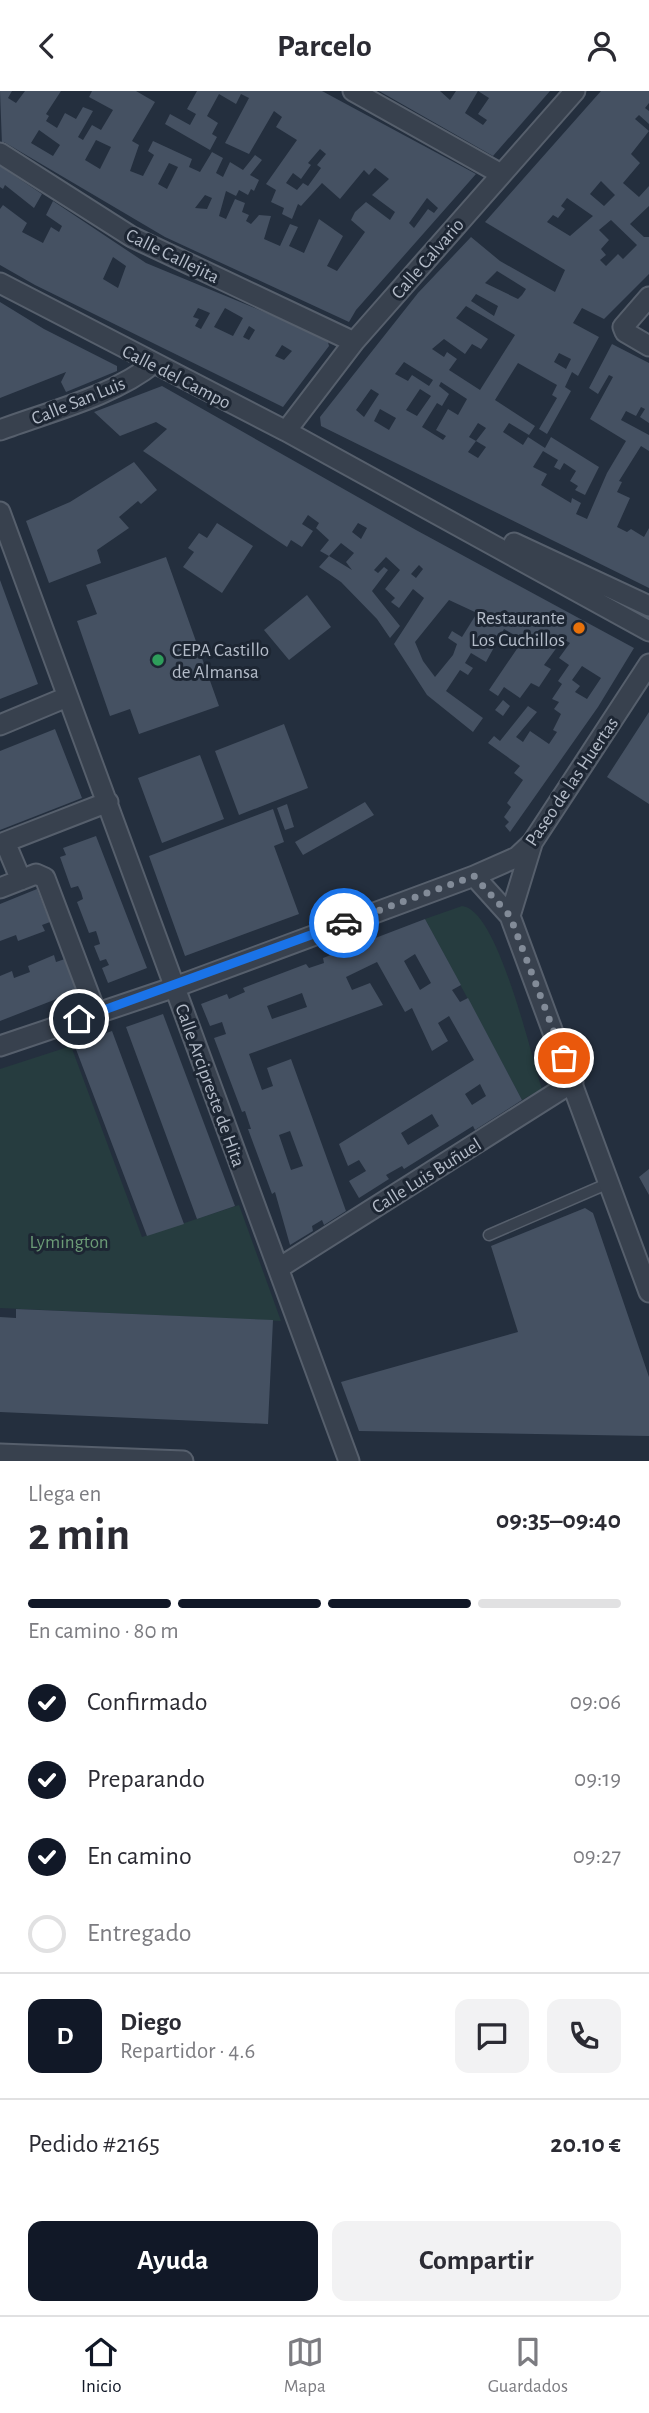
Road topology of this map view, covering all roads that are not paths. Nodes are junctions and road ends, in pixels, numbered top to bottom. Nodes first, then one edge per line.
1 (354, 91) edge
2 (575, 91) edge
3 (0, 153) edge
4 (501, 174) junction
5 (0, 283) edge
6 (649, 297) edge
7 (354, 342) junction
8 (649, 346) edge
9 (153, 363) junction
10 (0, 430) edge
11 (286, 431) junction
12 (355, 468) junction
13 (0, 512) edge
14 (649, 607) edge
15 (649, 631) edge
16 (649, 664) edge
17 (67, 697) junction
18 (0, 726) edge
19 (108, 802) junction
20 (3, 843) edge
21 (532, 843) junction
22 (474, 876) junction
23 (21, 880) junction
24 (0, 887) edge
25 (510, 916) junction
26 (175, 986) junction
27 (96, 1013) junction
28 (0, 1046) edge
29 (573, 1082) junction
30 (609, 1183) junction
31 (489, 1235) dead end
32 (279, 1268) junction
33 (649, 1292) edge
34 (0, 1454) edge
35 (183, 1461) edge
36 (349, 1461) edge

1 - 4 street
2 - 4 street, Calle Calvario
3 - 7 street, Calle Callejita
4 - 7 street, Calle Calvario
5 - 9 street, Calle del Campo
6 - 8 street
7 - 11 street, Calle Calvario
9 - 10 street, Calle San Luis
9 - 11 street, Calle del Campo
11 - 12 street, Calle del Campo
12 - 14 street, Calle del Campo
12 - 15 street, Calle del Campo
13 - 17 street, Calle Arcipreste de Hita
16 - 21 street, Paseo de las Huertas
17 - 18 street
17 - 19 street, Calle Arcipreste de Hita
19 - 20 street
19 - 26 street, Calle Arcipreste de Hita
20 - 23 street
21 - 22 street, Paseo de las Huertas
21 - 25 street
22 - 25 street
22 - 26 street, Paseo de las Huertas
23 - 24 street
23 - 27 street
25 - 29 street
26 - 27 street, Paseo de las Huertas
26 - 32 street, Calle Arcipreste de Hita
27 - 28 street, Paseo de las Huertas
29 - 30 street
29 - 32 street, Calle Luis Buñuel
30 - 31 lane
30 - 33 street
32 - 36 street, Calle Arcipreste de Hita
34 - 35 street

